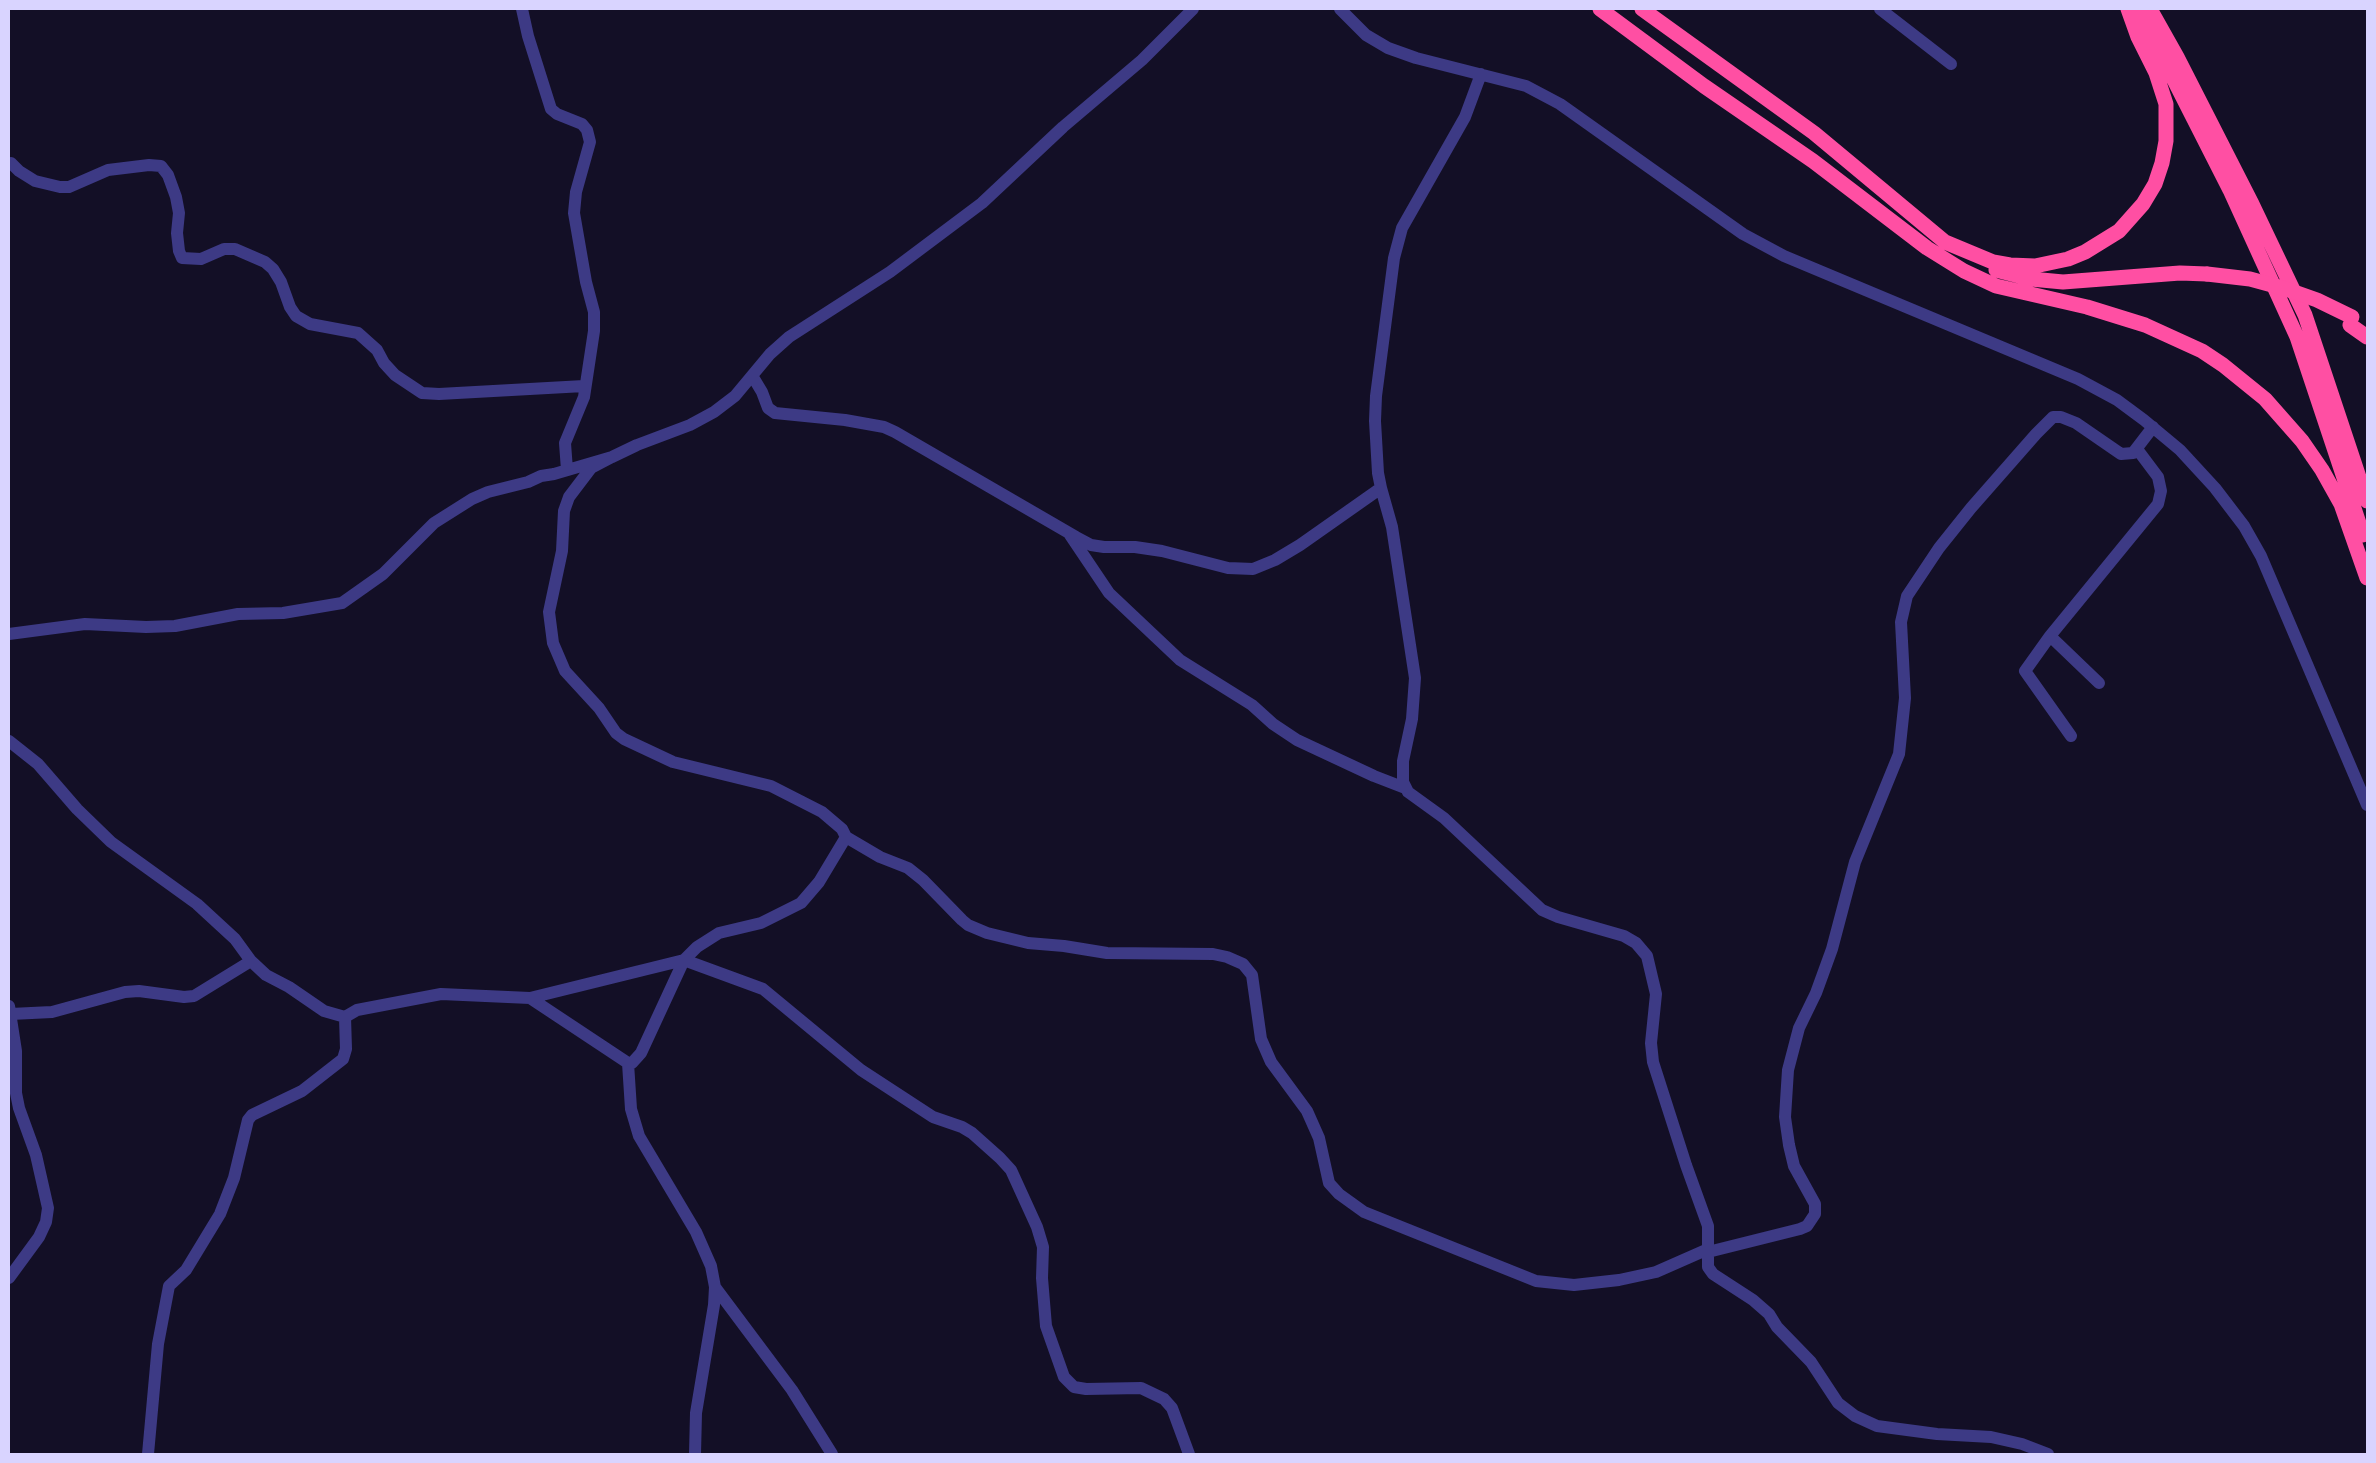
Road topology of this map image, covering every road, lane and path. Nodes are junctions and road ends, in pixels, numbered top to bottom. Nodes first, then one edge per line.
1 (522, 9) edge
2 (1193, 9) edge
3 (1340, 9) edge
4 (1600, 9) edge
5 (1642, 9) edge
6 (1880, 9) edge
7 (2128, 9) edge
8 (2134, 9) edge
9 (2150, 9) edge
10 (1951, 64) dead end
11 (1481, 74) junction
12 (11, 163) dead end
13 (1945, 242) junction
14 (1964, 271) junction
15 (2207, 278) junction
16 (2351, 321) junction
17 (2367, 326) edge
18 (2367, 337) edge
19 (753, 377) junction
20 (584, 386) junction
21 (2153, 427) junction
22 (2137, 449) junction
23 (612, 457) junction
24 (567, 470) junction
25 (1380, 488) junction
26 (2367, 501) edge
27 (1068, 533) junction
28 (2367, 552) edge
29 (2367, 578) edge
30 (9, 634) edge
31 (2050, 636) junction
32 (2099, 683) dead end
33 (2071, 736) dead end
34 (9, 740) edge
35 (1405, 788) junction
36 (2367, 805) edge
37 (846, 838) junction
38 (684, 960) junction
39 (250, 961) junction
40 (530, 998) junction
41 (10, 1010) edge
42 (345, 1017) junction
43 (628, 1063) junction
44 (1708, 1252) junction
45 (9, 1278) edge
46 (715, 1286) junction
47 (148, 1454) edge
48 (695, 1454) edge
49 (832, 1454) edge
50 (1189, 1454) edge
51 (2048, 1454) edge

1 - 20 street
2 - 19 street
3 - 11 street
4 - 14 highway
5 - 13 highway
6 - 10 street
7 - 13 highway
8 - 28 highway
9 - 26 highway
11 - 21 street
11 - 25 street
12 - 20 street
13 - 15 highway
14 - 15 highway
14 - 29 highway
15 - 16 highway, bridge
16 - 17 highway
16 - 18 highway
19 - 23 street
19 - 27 street
20 - 24 street
21 - 22 street
21 - 36 street
22 - 31 street
22 - 44 street
23 - 24 street
23 - 37 street
24 - 30 street
25 - 27 street
25 - 35 street
27 - 35 street
31 - 32 street
31 - 33 street
34 - 39 street
35 - 44 street
37 - 38 street
37 - 44 street
38 - 40 street
38 - 43 street
38 - 50 street
39 - 41 street
39 - 42 street
40 - 42 street
40 - 43 street
41 - 45 street
42 - 47 street
43 - 46 street
44 - 51 street
46 - 48 street
46 - 49 street

